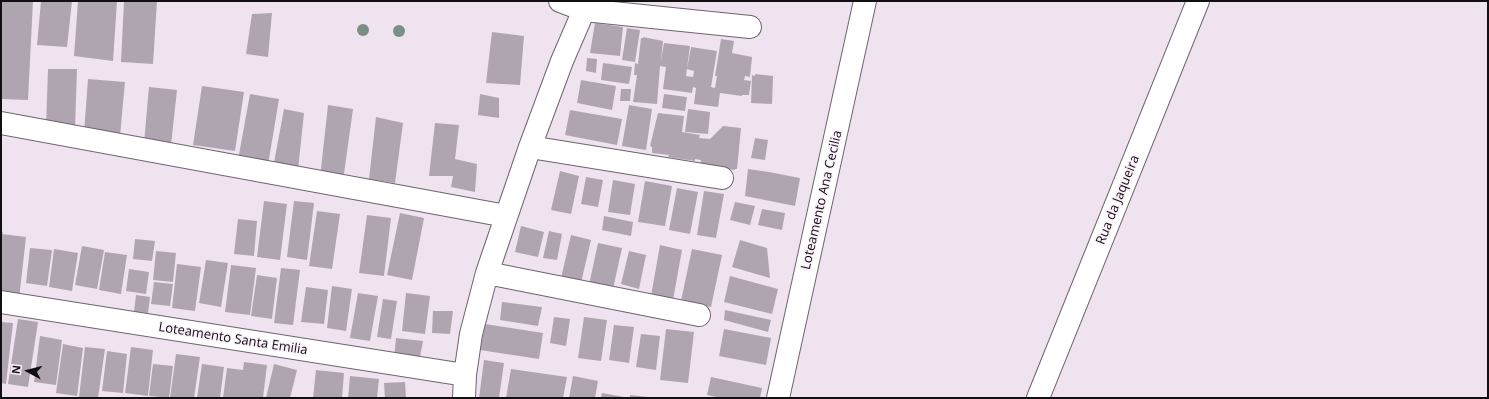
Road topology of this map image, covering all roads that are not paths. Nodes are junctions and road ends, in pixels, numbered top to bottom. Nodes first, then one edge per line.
1 (560, 1) edge
2 (865, 1) edge
3 (1198, 1) edge
4 (584, 10) junction
5 (750, 27) dead end
6 (1, 123) edge
7 (530, 147) junction
8 (722, 178) dead end
9 (506, 216) junction
10 (487, 273) junction
11 (1, 302) edge
12 (699, 315) dead end
13 (465, 375) junction
14 (464, 398) edge
15 (778, 398) edge
16 (1038, 398) edge

1 - 4 street
2 - 15 street, Loteamento Ana Cecilia
3 - 16 street, Rua da Jaqueira
4 - 5 street
4 - 7 street
6 - 9 street
7 - 8 street
7 - 9 street
9 - 10 street
10 - 12 street
10 - 13 street
11 - 13 street, Loteamento Santa Emilia
13 - 14 street

